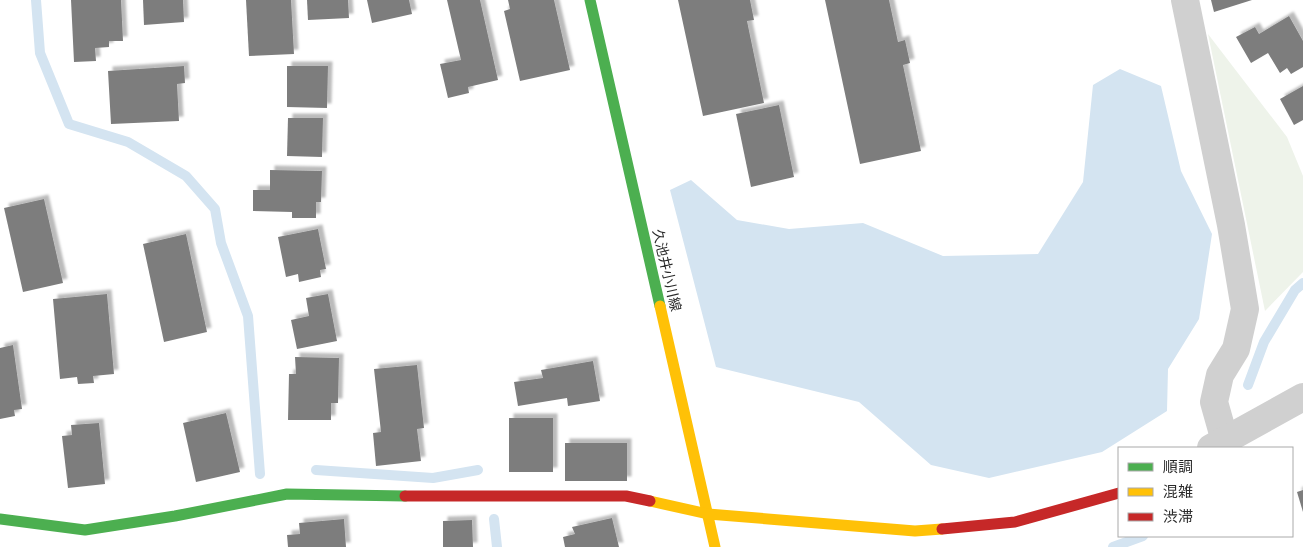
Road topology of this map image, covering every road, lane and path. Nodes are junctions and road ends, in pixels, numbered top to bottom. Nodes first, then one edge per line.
1 (590, 0) edge
2 (1185, 0) edge
3 (1303, 397) edge
4 (1218, 445) edge
5 (1118, 493) edge
6 (708, 514) junction
7 (0, 519) edge
8 (715, 547) edge

1 - 6 street, 久池井小川線
2 - 4 street
3 - 4 street
5 - 6 street
6 - 7 street
6 - 8 street, 久池井小川線

